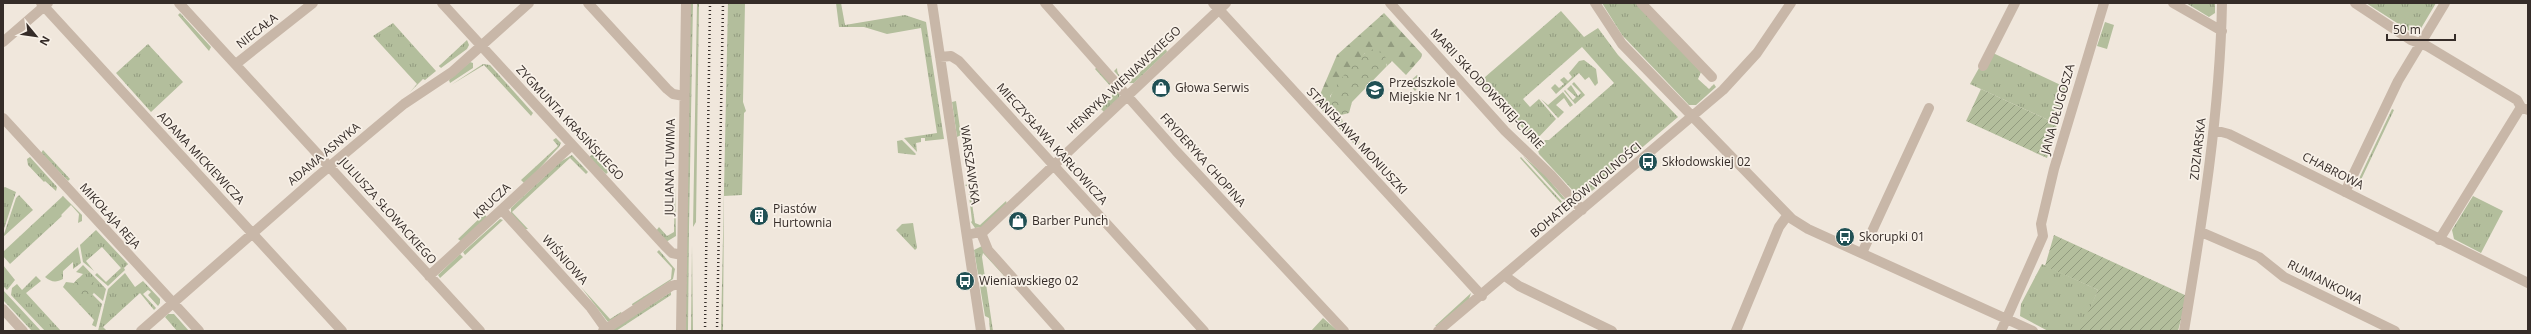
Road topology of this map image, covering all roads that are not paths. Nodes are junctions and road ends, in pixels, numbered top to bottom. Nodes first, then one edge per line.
1 (179, 3) edge
2 (313, 3) edge
3 (442, 3) edge
4 (529, 3) edge
5 (588, 3) edge
6 (686, 3) edge
7 (932, 3) edge
8 (1045, 3) edge
9 (1390, 3) edge
10 (1595, 3) edge
11 (1641, 3) edge
12 (1791, 3) edge
13 (2015, 3) edge
14 (2104, 3) edge
15 (2173, 3) edge
16 (2222, 3) edge
17 (2355, 3) edge
18 (2445, 3) edge
19 (45, 4) edge
20 (1219, 5) edge
21 (2222, 31) junction
22 (3, 42) edge
23 (2420, 44) junction
24 (482, 46) junction
25 (940, 56) junction
26 (236, 64) junction
27 (1983, 66) dead end
28 (1712, 77) dead end
29 (1128, 95) junction
30 (684, 96) junction
31 (1929, 108) dead end
32 (2525, 108) edge
33 (3, 118) edge
34 (1691, 118) junction
35 (2214, 130) junction
36 (572, 145) junction
37 (1053, 165) junction
38 (329, 167) junction
39 (2346, 192) junction
40 (502, 210) junction
41 (1582, 210) junction
42 (1787, 216) junction
43 (252, 232) junction
44 (2201, 232) junction
45 (981, 233) junction
46 (967, 235) junction
47 (2439, 240) junction
48 (1862, 253) junction
49 (682, 255) junction
50 (429, 276) junction
51 (1505, 276) junction
52 (682, 283) junction
53 (2528, 283) edge
54 (1482, 296) junction
55 (172, 302) junction
56 (3, 309) edge
57 (2006, 319) junction
58 (605, 330) edge
59 (23, 331) edge
60 (141, 331) edge
61 (199, 331) edge
62 (342, 331) edge
63 (480, 331) edge
64 (681, 331) edge
65 (981, 331) edge
66 (1060, 331) edge
67 (1204, 331) edge
68 (1344, 331) edge
69 (1438, 331) edge
70 (1612, 331) edge
71 (1736, 331) edge
72 (2001, 331) edge
73 (2033, 331) edge
74 (2184, 331) edge
75 (2395, 331) edge

1 - 26 street, JULIUSZA SŁOWACKIEGO
2 - 26 street, NIECAŁA
3 - 24 street, ZYGMUNTA KRASIŃSKIEGO
4 - 24 street, ADAMA ASNYKA
5 - 30 street
6 - 30 street, JULIANA TUWIMA
7 - 25 street, WARSZAWSKA
8 - 29 street, FRYDERYKA CHOPINA
9 - 41 street, MARII SKŁODOWSKIEJ-CURIE
10 - 34 street
11 - 28 street
12 - 34 street, BOHATERÓW WOLNOŚCI
13 - 27 street
14 - 57 street, JANA DŁUGOSZA
15 - 21 street
16 - 21 street, ZDZIARSKA
17 - 23 street
18 - 23 street
19 - 22 street
19 - 43 street, ADAMA MICKIEWICZA
20 - 29 street, HENRYKA WIENIAWSKIEGO
20 - 54 street, STANISŁAWA MONIUSZKI
21 - 35 street, ZDZIARSKA
23 - 32 street
23 - 39 street
24 - 36 street, ZYGMUNTA KRASIŃSKIEGO
24 - 38 street, ADAMA ASNYKA
25 - 37 street, MIECZYSŁAWA KARŁOWICZA
25 - 46 street, WARSZAWSKA
26 - 38 street, JULIUSZA SŁOWACKIEGO
29 - 37 street, HENRYKA WIENIAWSKIEGO
29 - 68 street, FRYDERYKA CHOPINA
30 - 49 street, JULIANA TUWIMA
31 - 48 street
32 - 47 street
33 - 55 street, MIKOŁAJA REJA
34 - 41 street, BOHATERÓW WOLNOŚCI
34 - 42 street
35 - 39 street, CHABROWA
35 - 44 street, ZDZIARSKA
36 - 40 street, KRUCZA
36 - 49 street, ZYGMUNTA KRASIŃSKIEGO
37 - 45 street, HENRYKA WIENIAWSKIEGO
37 - 67 street, MIECZYSŁAWA KARŁOWICZA
38 - 43 street, ADAMA ASNYKA
38 - 50 street, JULIUSZA SŁOWACKIEGO
39 - 47 street, CHABROWA
40 - 50 street, KRUCZA
40 - 58 street, WIŚNIOWA
41 - 51 street, BOHATERÓW WOLNOŚCI
42 - 48 street
42 - 71 street
43 - 55 street, ADAMA ASNYKA
43 - 62 street, ADAMA MICKIEWICZA
44 - 74 street, ZDZIARSKA
44 - 75 street, RUMIANKOWA
45 - 46 street
45 - 66 street
46 - 65 street, WARSZAWSKA
47 - 53 street, CHABROWA
48 - 57 street
49 - 52 street, JULIANA TUWIMA
50 - 63 street, JULIUSZA SŁOWACKIEGO
51 - 54 street, BOHATERÓW WOLNOŚCI
51 - 70 street
52 - 58 street
52 - 64 street, JULIANA TUWIMA
54 - 69 street, BOHATERÓW WOLNOŚCI
55 - 60 street, ADAMA ASNYKA
55 - 61 street, MIKOŁAJA REJA
56 - 59 street
57 - 72 street, JANA DŁUGOSZA
57 - 73 street

